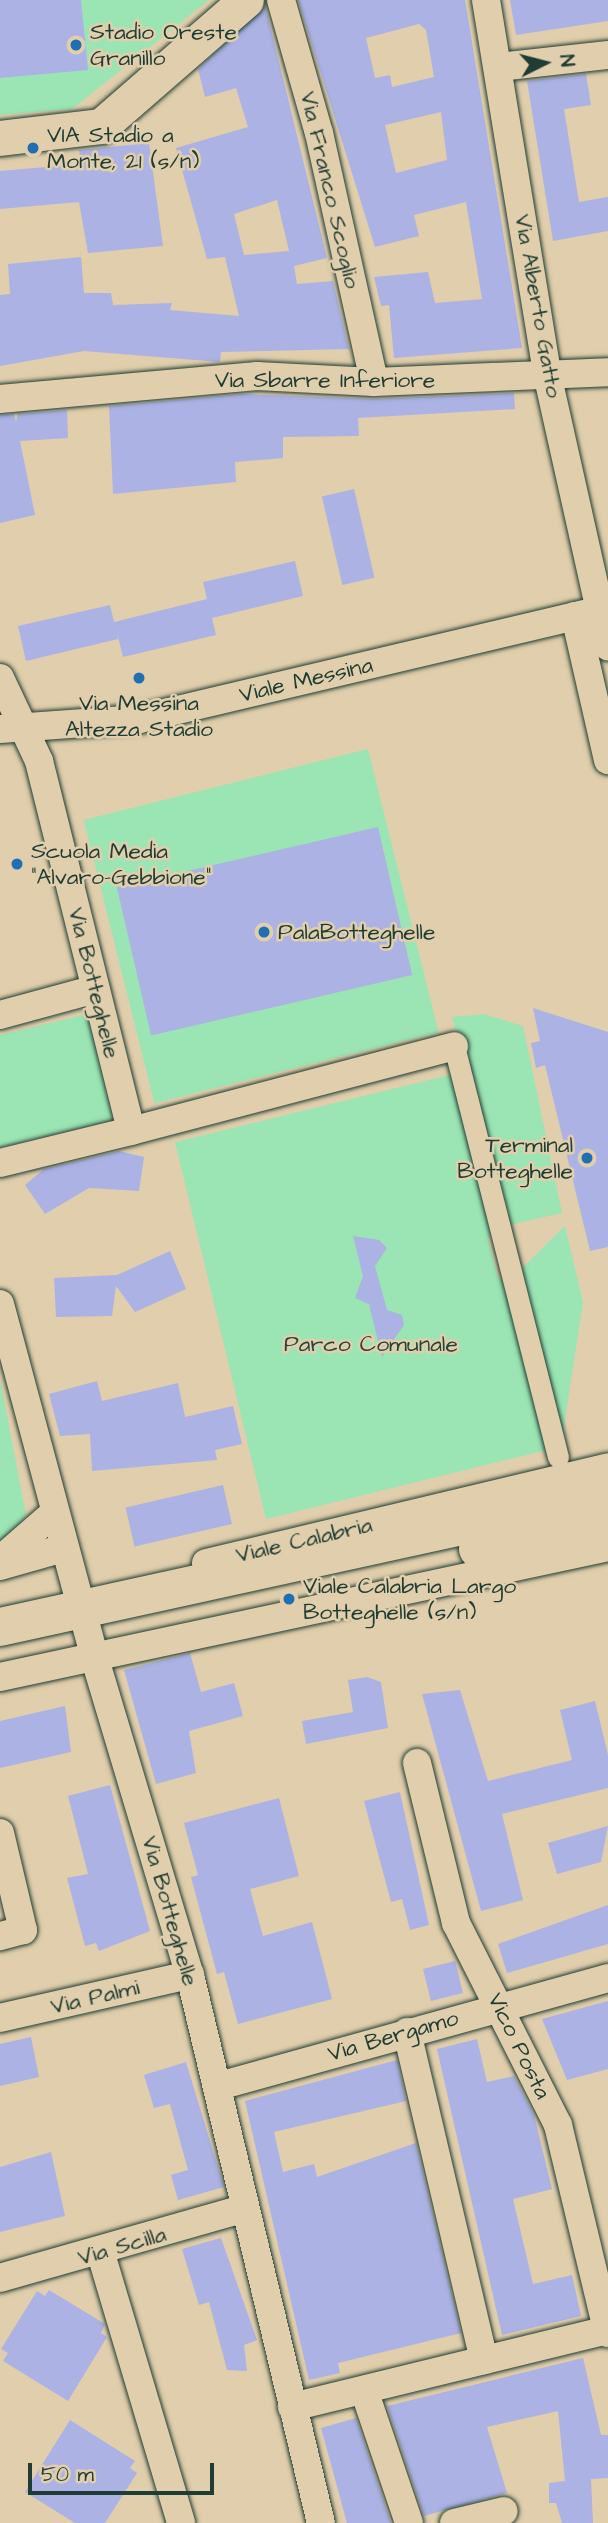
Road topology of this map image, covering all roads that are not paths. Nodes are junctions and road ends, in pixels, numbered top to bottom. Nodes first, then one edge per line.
1 (246, 0) edge
2 (281, 0) edge
3 (486, 0) edge
4 (608, 55) edge
5 (499, 67) junction
6 (0, 138) edge
7 (608, 372) edge
8 (548, 378) junction
9 (374, 382) junction
10 (0, 399) edge
11 (594, 611) edge
12 (608, 646) edge
13 (0, 678) edge
14 (10, 727) edge
15 (608, 760) edge
16 (96, 989) junction
17 (0, 1015) edge
18 (454, 1046) joint
19 (131, 1130) junction
20 (0, 1163) edge
21 (0, 1304) edge
22 (558, 1457) dead end
23 (608, 1476) edge
24 (55, 1512) junction
25 (608, 1522) edge
26 (608, 1547) edge
27 (64, 1548) junction
28 (0, 1560) edge
29 (0, 1566) edge
30 (0, 1611) edge
31 (84, 1622) junction
32 (0, 1627) edge
33 (0, 1652) edge
34 (0, 1677) edge
35 (417, 1763) dead end
36 (0, 1833) edge
37 (11, 1933) edge
38 (190, 1975) junction
39 (608, 1978) edge
40 (500, 2005) junction
41 (0, 2018) edge
42 (407, 2032) junction
43 (219, 2086) junction
44 (243, 2209) junction
45 (101, 2254) junction
46 (0, 2278) edge
47 (608, 2332) edge
48 (484, 2360) junction
49 (364, 2390) junction
50 (292, 2407) junction
51 (504, 2511) dead end
52 (181, 2523) edge
53 (321, 2523) edge
54 (409, 2523) edge
55 (454, 2523) edge

1 - 6 street
2 - 9 street, Via Franco Scoglio
3 - 5 street, Via Alberto Gatto
4 - 5 street
5 - 8 street, Via Alberto Gatto
7 - 8 street, Via Sbarre Inferiore
8 - 9 street, Via Sbarre Inferiore
8 - 11 street, Via Alberto Gatto
9 - 10 street, Via Sbarre Inferiore
11 - 12 street
11 - 14 street, Viale Messina
11 - 15 street
13 - 14 street, Via Botteghelle
14 - 16 street, Via Botteghelle
16 - 17 street
16 - 19 street, Via Botteghelle
18 - 19 street
18 - 22 street
19 - 20 street
21 - 24 street, Via Botteghelle
23 - 31 main road, Viale Calabria
24 - 27 street, Via Botteghelle
24 - 28 street
25 - 31 main road, Viale Calabria
26 - 31 street, Viale Calabria
27 - 29 street
27 - 31 street, Via Botteghelle
30 - 31 street, Viale Calabria
31 - 32 main road, Viale Calabria
31 - 33 main road, Viale Calabria
31 - 34 street, Viale Calabria
31 - 38 street, Via Botteghelle
35 - 40 street, Vico Posta
36 - 37 street
38 - 41 street, Via Palmi
38 - 43 street, Via Botteghelle
39 - 40 street, Via Bergamo
40 - 42 street, Via Bergamo
40 - 47 street, Vico Posta
42 - 43 street, Via Bergamo
42 - 48 street
43 - 44 street, Via Botteghelle
44 - 45 street, Via Scilla
44 - 50 street, Via Botteghelle
45 - 46 street, Via Scilla
45 - 52 street
47 - 48 street
48 - 49 street
49 - 50 street
49 - 54 street
50 - 53 street, Via Botteghelle
51 - 55 street

